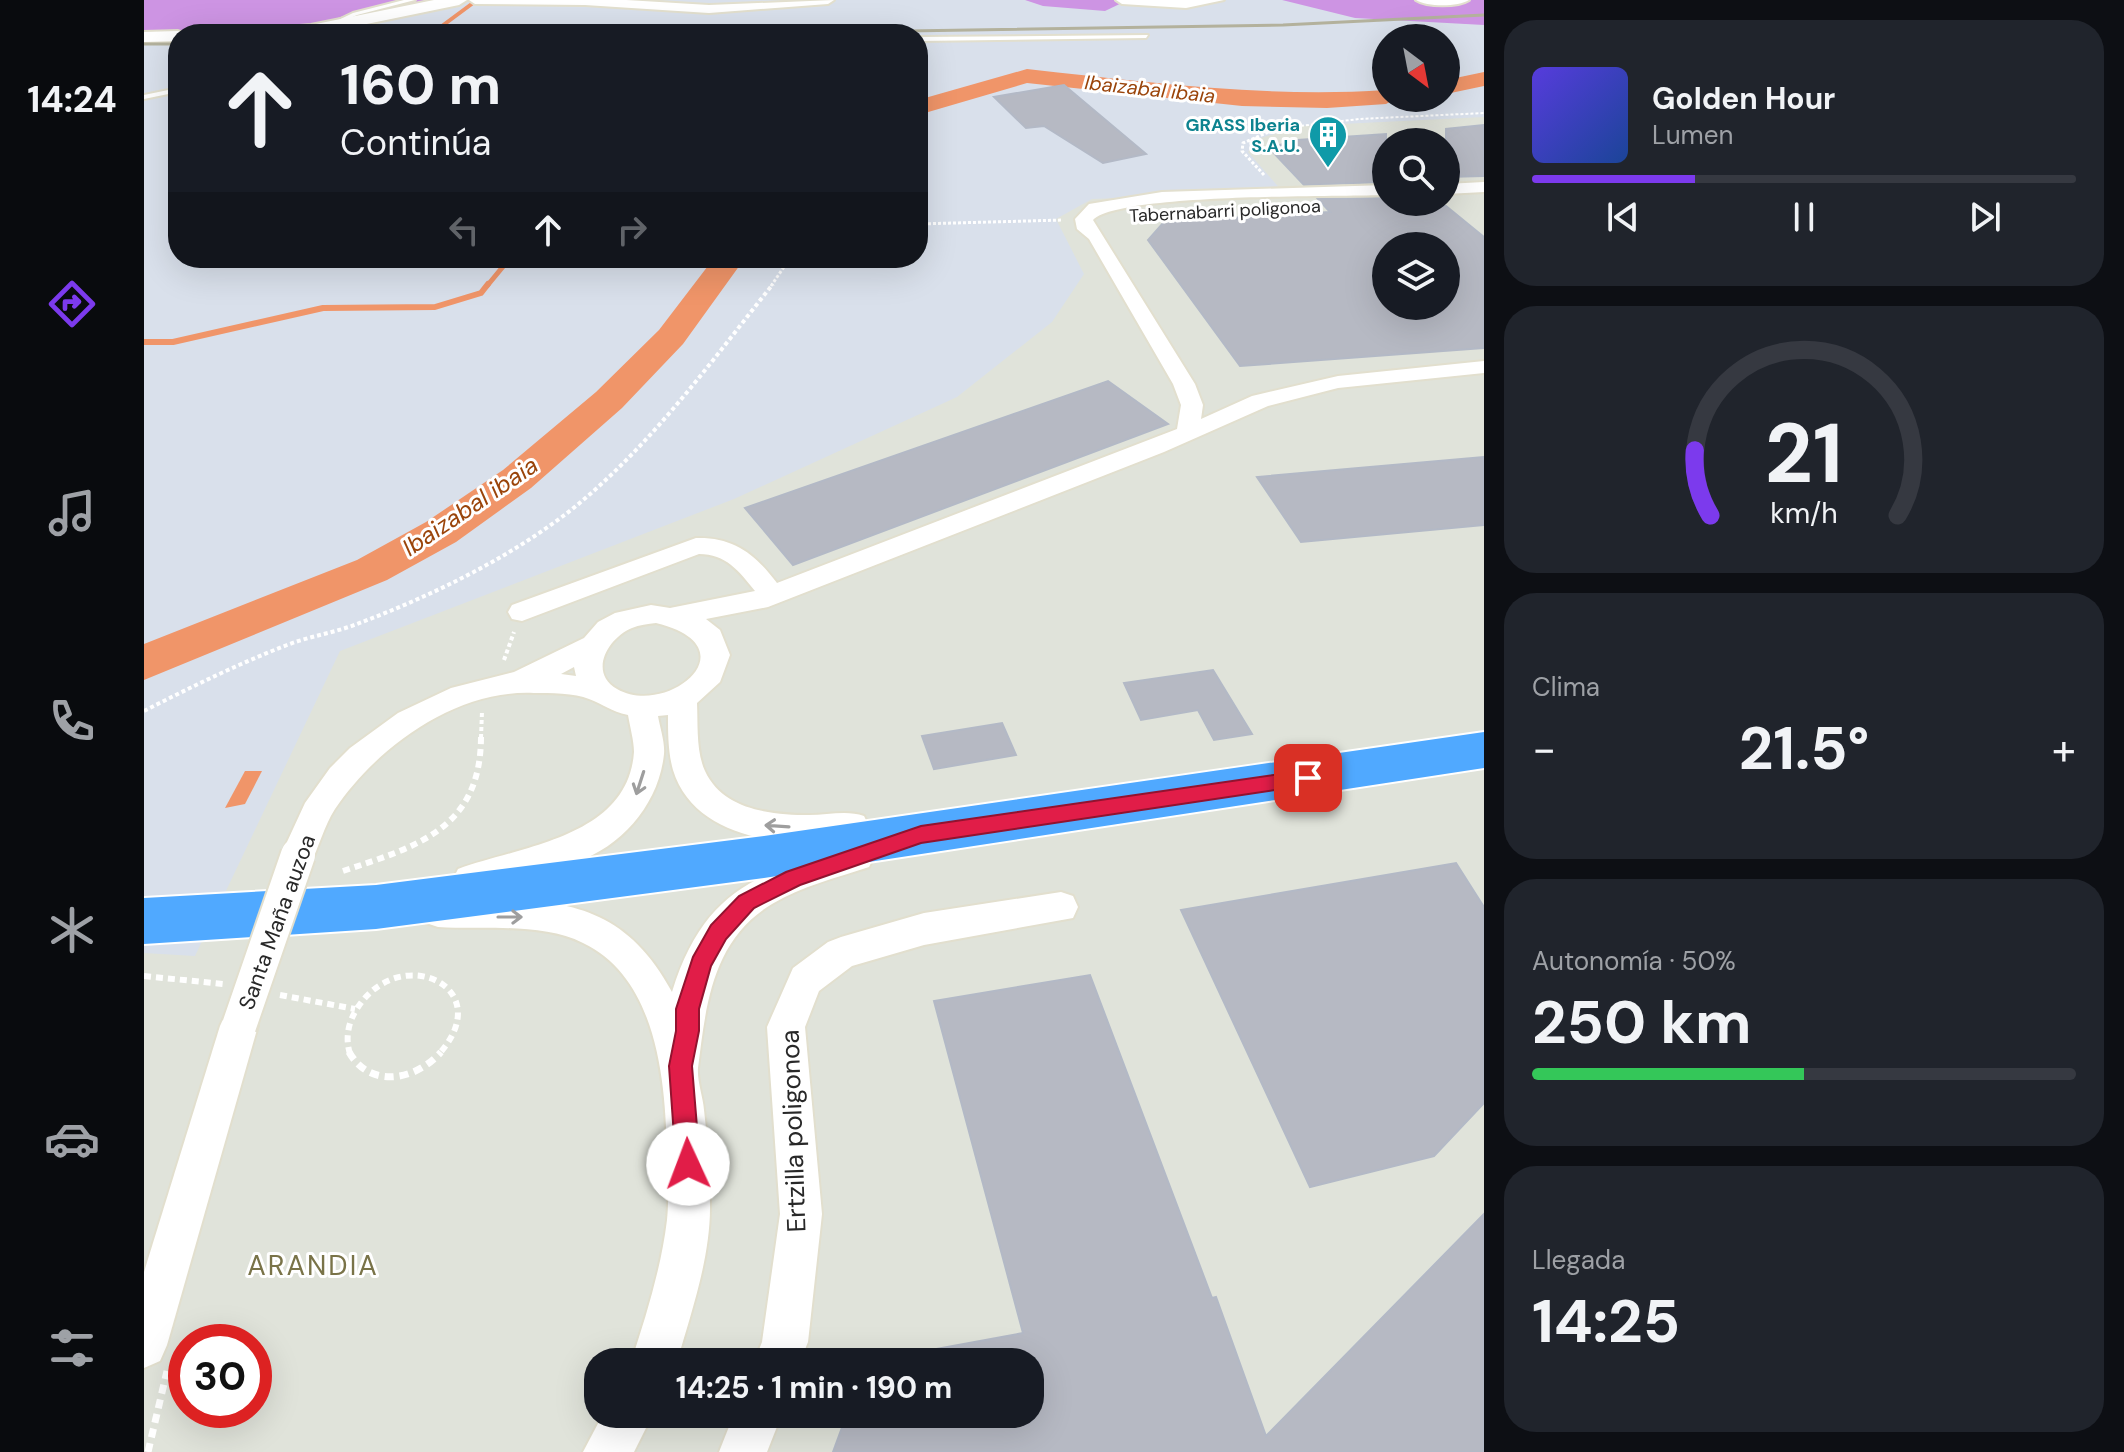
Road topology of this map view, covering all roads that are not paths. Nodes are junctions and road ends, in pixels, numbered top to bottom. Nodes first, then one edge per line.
1 (412, 0) edge
2 (459, 0) edge
3 (475, 0) edge
4 (587, 0) edge
5 (828, 0) edge
6 (1122, 0) edge
7 (1218, 0) edge
8 (1422, 0) edge
9 (1463, 0) edge
10 (333, 24) edge
11 (336, 24) edge
12 (168, 36) edge
13 (1146, 36) dead end
14 (144, 37) edge
15 (928, 39) edge
16 (168, 92) edge
17 (144, 97) edge
18 (1372, 191) edge
19 (1460, 191) edge
20 (1481, 193) edge
21 (1460, 197) edge
22 (1372, 203) edge
23 (1090, 228) junction
24 (1484, 367) edge
25 (1184, 384) junction
26 (1260, 401) junction
27 (1188, 431) junction
28 (765, 597) junction
29 (675, 616) junction
30 (519, 621) road end
31 (714, 643) junction
32 (592, 646) junction
33 (510, 676) junction
34 (597, 689) junction
35 (682, 699) junction
36 (642, 707) junction
37 (1484, 750) edge
38 (1190, 795) junction
39 (921, 835) junction
40 (376, 907) junction
41 (1061, 907) dead end
42 (144, 921) edge
43 (681, 1066) junction
44 (144, 1345) edge
45 (658, 1348) edge
46 (783, 1348) edge
47 (621, 1428) edge
48 (752, 1428) edge
49 (607, 1452) edge
50 (743, 1452) edge

1 - 10 lane
2 - 11 street
3 - 4 street
4 - 5 street
6 - 7 street
8 - 9 street
12 - 14 street
13 - 15 lane
16 - 17 lane
18 - 23 street
19 - 20 street
20 - 21 street
22 - 23 street, Tabernabarri poligonoa
23 - 25 street
24 - 26 street
25 - 26 street
25 - 27 street
26 - 27 street
27 - 28 street
28 - 29 street
28 - 30 street
28 - 31 street
29 - 31 street
29 - 32 street
31 - 35 street
32 - 33 street
32 - 34 street
33 - 34 street, Santa Maña auzoa
33 - 44 street, Santa Maña auzoa, bridge
34 - 36 street
35 - 36 street
38 -> 35 street
36 -> 40 street
37 - 38 highway
38 - 39 highway
39 - 40 highway
39 - 43 street
40 - 42 highway
40 -> 43 street
41 - 46 street, Ertzilla poligonoa
43 - 45 street
47 - 49 street
48 - 50 street

